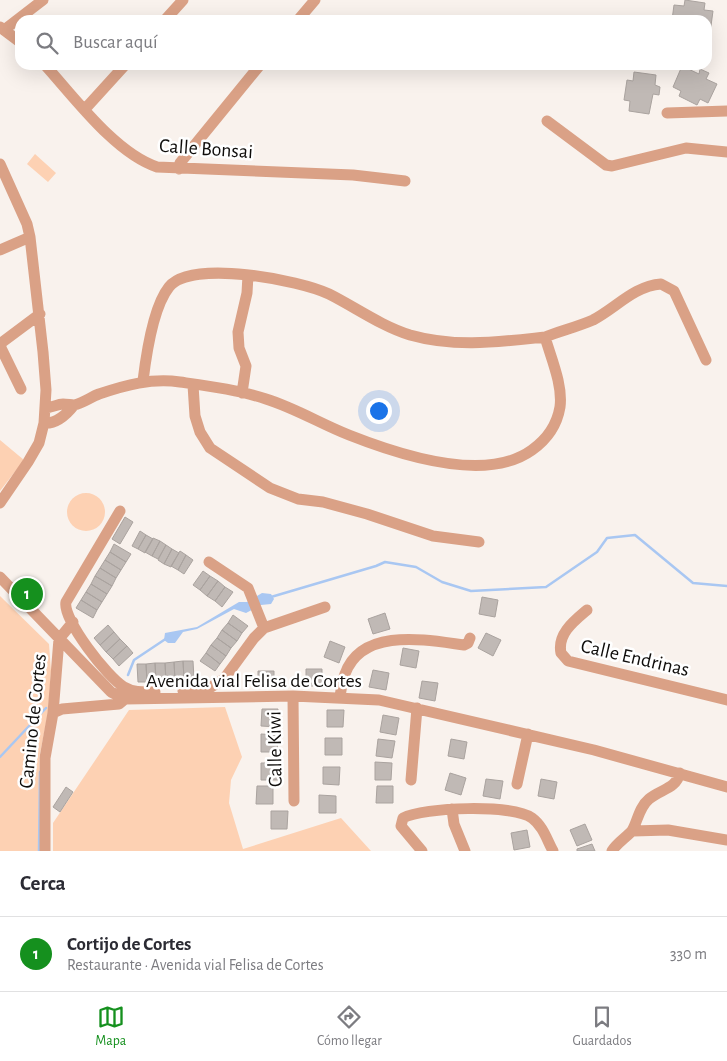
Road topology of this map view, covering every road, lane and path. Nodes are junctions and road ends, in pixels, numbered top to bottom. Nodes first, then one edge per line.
1 (43, 0) edge
2 (183, 0) edge
3 (315, 0) edge
4 (21, 15) edge
5 (170, 15) edge
6 (302, 15) edge
7 (15, 19) edge
8 (2, 28) edge
9 (15, 38) edge
10 (50, 70) edge
11 (120, 70) edge
12 (256, 70) edge
13 (85, 109) junction
14 (727, 111) edge
15 (667, 113) dead end
16 (547, 121) dead end
17 (727, 152) edge
18 (0, 164) edge
19 (179, 168) junction
20 (405, 181) dead end
21 (30, 237) junction
22 (0, 250) edge
23 (248, 275) junction
24 (40, 314) junction
25 (545, 337) junction
26 (706, 360) dead end
27 (143, 381) junction
28 (193, 385) junction
29 (21, 389) dead end
30 (242, 393) junction
31 (74, 405) junction
32 (45, 408) junction
33 (44, 423) junction
34 (0, 503) edge
35 (120, 511) dead end
36 (479, 542) dead end
37 (210, 562) dead end
38 (0, 577) edge
39 (325, 607) dead end
40 (587, 610) dead end
41 (70, 625) junction
42 (264, 628) junction
43 (470, 638) dead end
44 (59, 639) junction
45 (293, 696) junction
46 (340, 697) junction
47 (125, 699) junction
48 (727, 700) edge
49 (417, 708) junction
50 (53, 712) junction
51 (528, 734) junction
52 (680, 772) junction
53 (411, 780) dead end
54 (517, 784) dead end
55 (727, 787) edge
56 (294, 801) dead end
57 (452, 809) junction
58 (633, 830) junction
59 (727, 840) edge
60 (45, 851) edge
61 (422, 851) edge
62 (465, 851) edge
63 (553, 851) edge
64 (612, 851) edge

1 - 4 street
2 - 5 street
3 - 6 street
7 - 8 street
8 - 9 street
10 - 13 street, Calle Bonsai
11 - 13 street
12 - 19 street
13 - 19 street, Calle Bonsai
14 - 15 street
16 - 17 street
18 - 21 street
19 - 20 street, Calle Bonsai
21 - 22 street
21 - 24 street
23 - 25 street
23 - 27 street
23 - 30 street
24 - 29 street
24 - 32 street
25 - 26 street
25 - 30 street
27 - 28 street
27 - 31 street
28 - 30 street
28 - 36 street
31 - 32 street
31 - 33 street
32 - 33 street
33 - 34 street
35 - 41 street
37 - 42 street
38 - 44 street, Avenida vial Felisa de Cortes
39 - 42 street
40 - 48 street, Calle Endrinas
41 - 42 street
41 - 44 street, Camino de Cortes
43 - 46 street
44 - 47 street, Avenida vial Felisa de Cortes
44 - 50 street, Camino de Cortes
45 - 46 street, Avenida vial Felisa de Cortes
45 - 47 street, Avenida vial Felisa de Cortes
45 - 56 street, Calle Kiwi
46 - 49 street, Avenida vial Felisa de Cortes
47 - 50 street
49 - 51 street, Avenida vial Felisa de Cortes
49 - 53 street
50 - 60 street, Camino de Cortes
51 - 52 street, Avenida vial Felisa de Cortes
51 - 54 street
52 - 55 street, Avenida vial Felisa de Cortes
52 - 58 street
57 - 61 street
57 - 62 street
57 - 63 street
58 - 59 street
58 - 64 street

